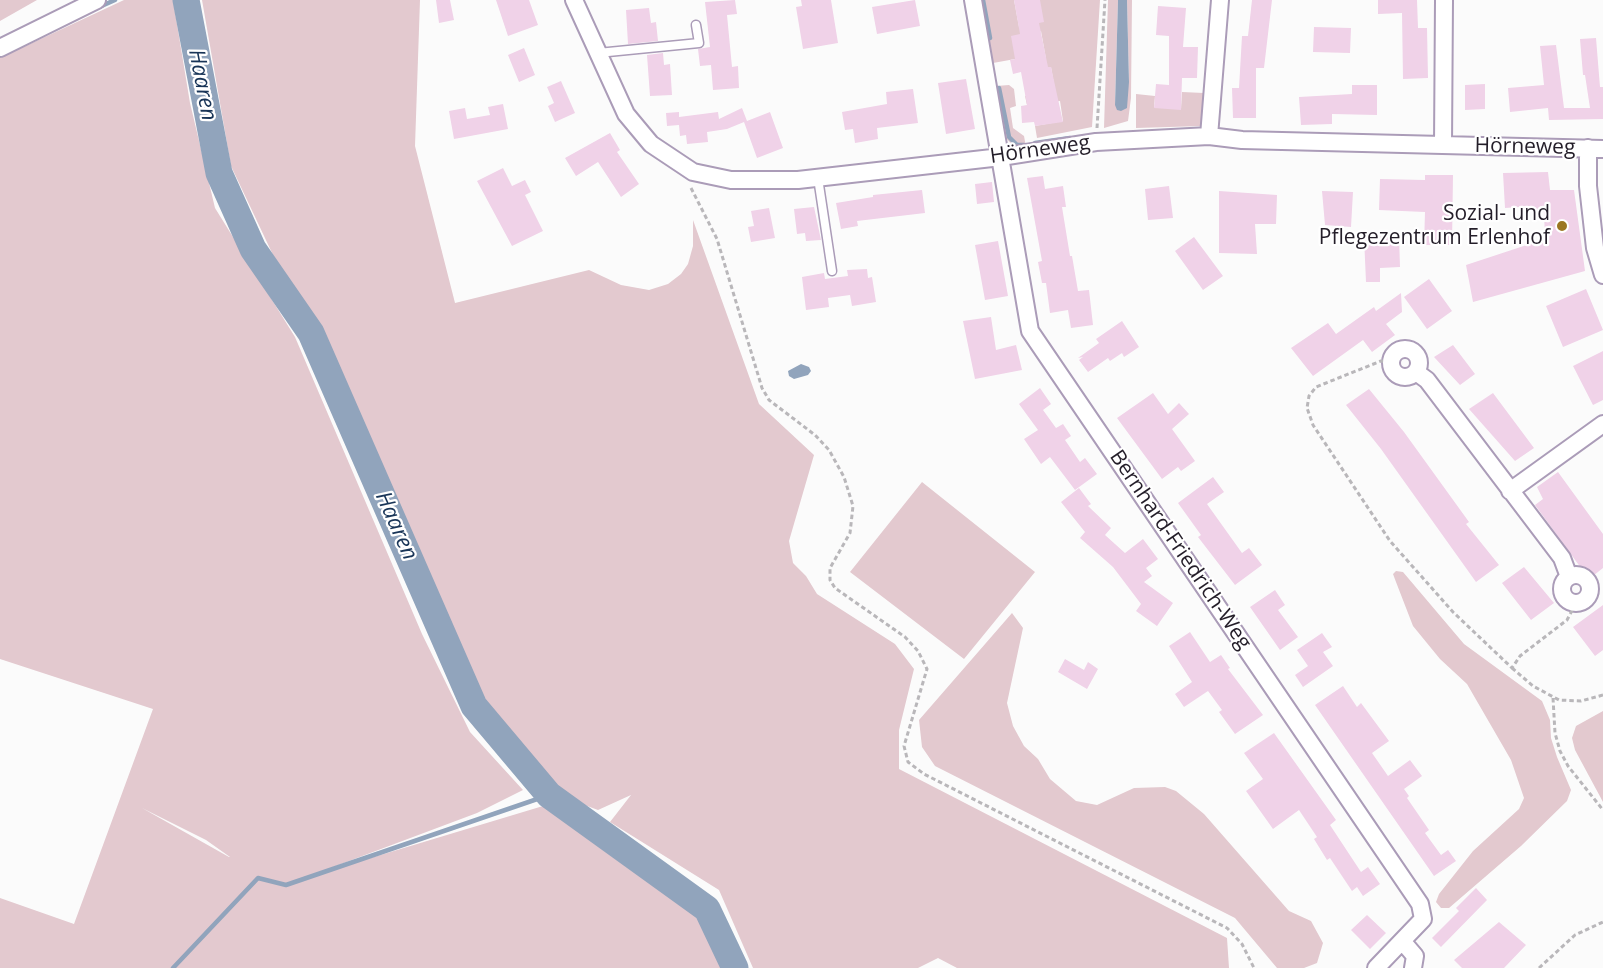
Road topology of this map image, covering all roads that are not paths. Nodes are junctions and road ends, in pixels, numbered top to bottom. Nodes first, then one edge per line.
1 (97, 0) edge
2 (574, 0) edge
3 (973, 0) edge
4 (1220, 0) edge
5 (1444, 0) edge
6 (696, 25) dead end
7 (0, 48) edge
8 (598, 53) junction
9 (1209, 136) junction
10 (1443, 145) junction
11 (1596, 149) edge
12 (1001, 156) junction
13 (818, 178) junction
14 (832, 271) dead end
15 (1603, 275) edge
16 (1391, 362) road end
17 (1600, 431) edge
18 (1510, 491) junction
19 (1576, 603) road end
20 (1403, 942) junction
21 (1383, 966) edge
22 (1413, 968) edge

1 - 7 street
2 - 8 street, Hörneweg
3 - 12 street, Bernhard-Friedrich-Weg
4 - 9 street
5 - 10 street
6 - 8 lane
8 - 13 street, Hörneweg
9 - 10 street, Hörneweg
9 - 12 street, Hörneweg
10 - 11 street, Hörneweg
11 - 15 street
12 - 13 street, Hörneweg
12 - 20 street, Bernhard-Friedrich-Weg
13 - 14 lane
16 - 18 street
17 - 18 street
18 - 19 street
20 - 21 street
20 - 22 street

